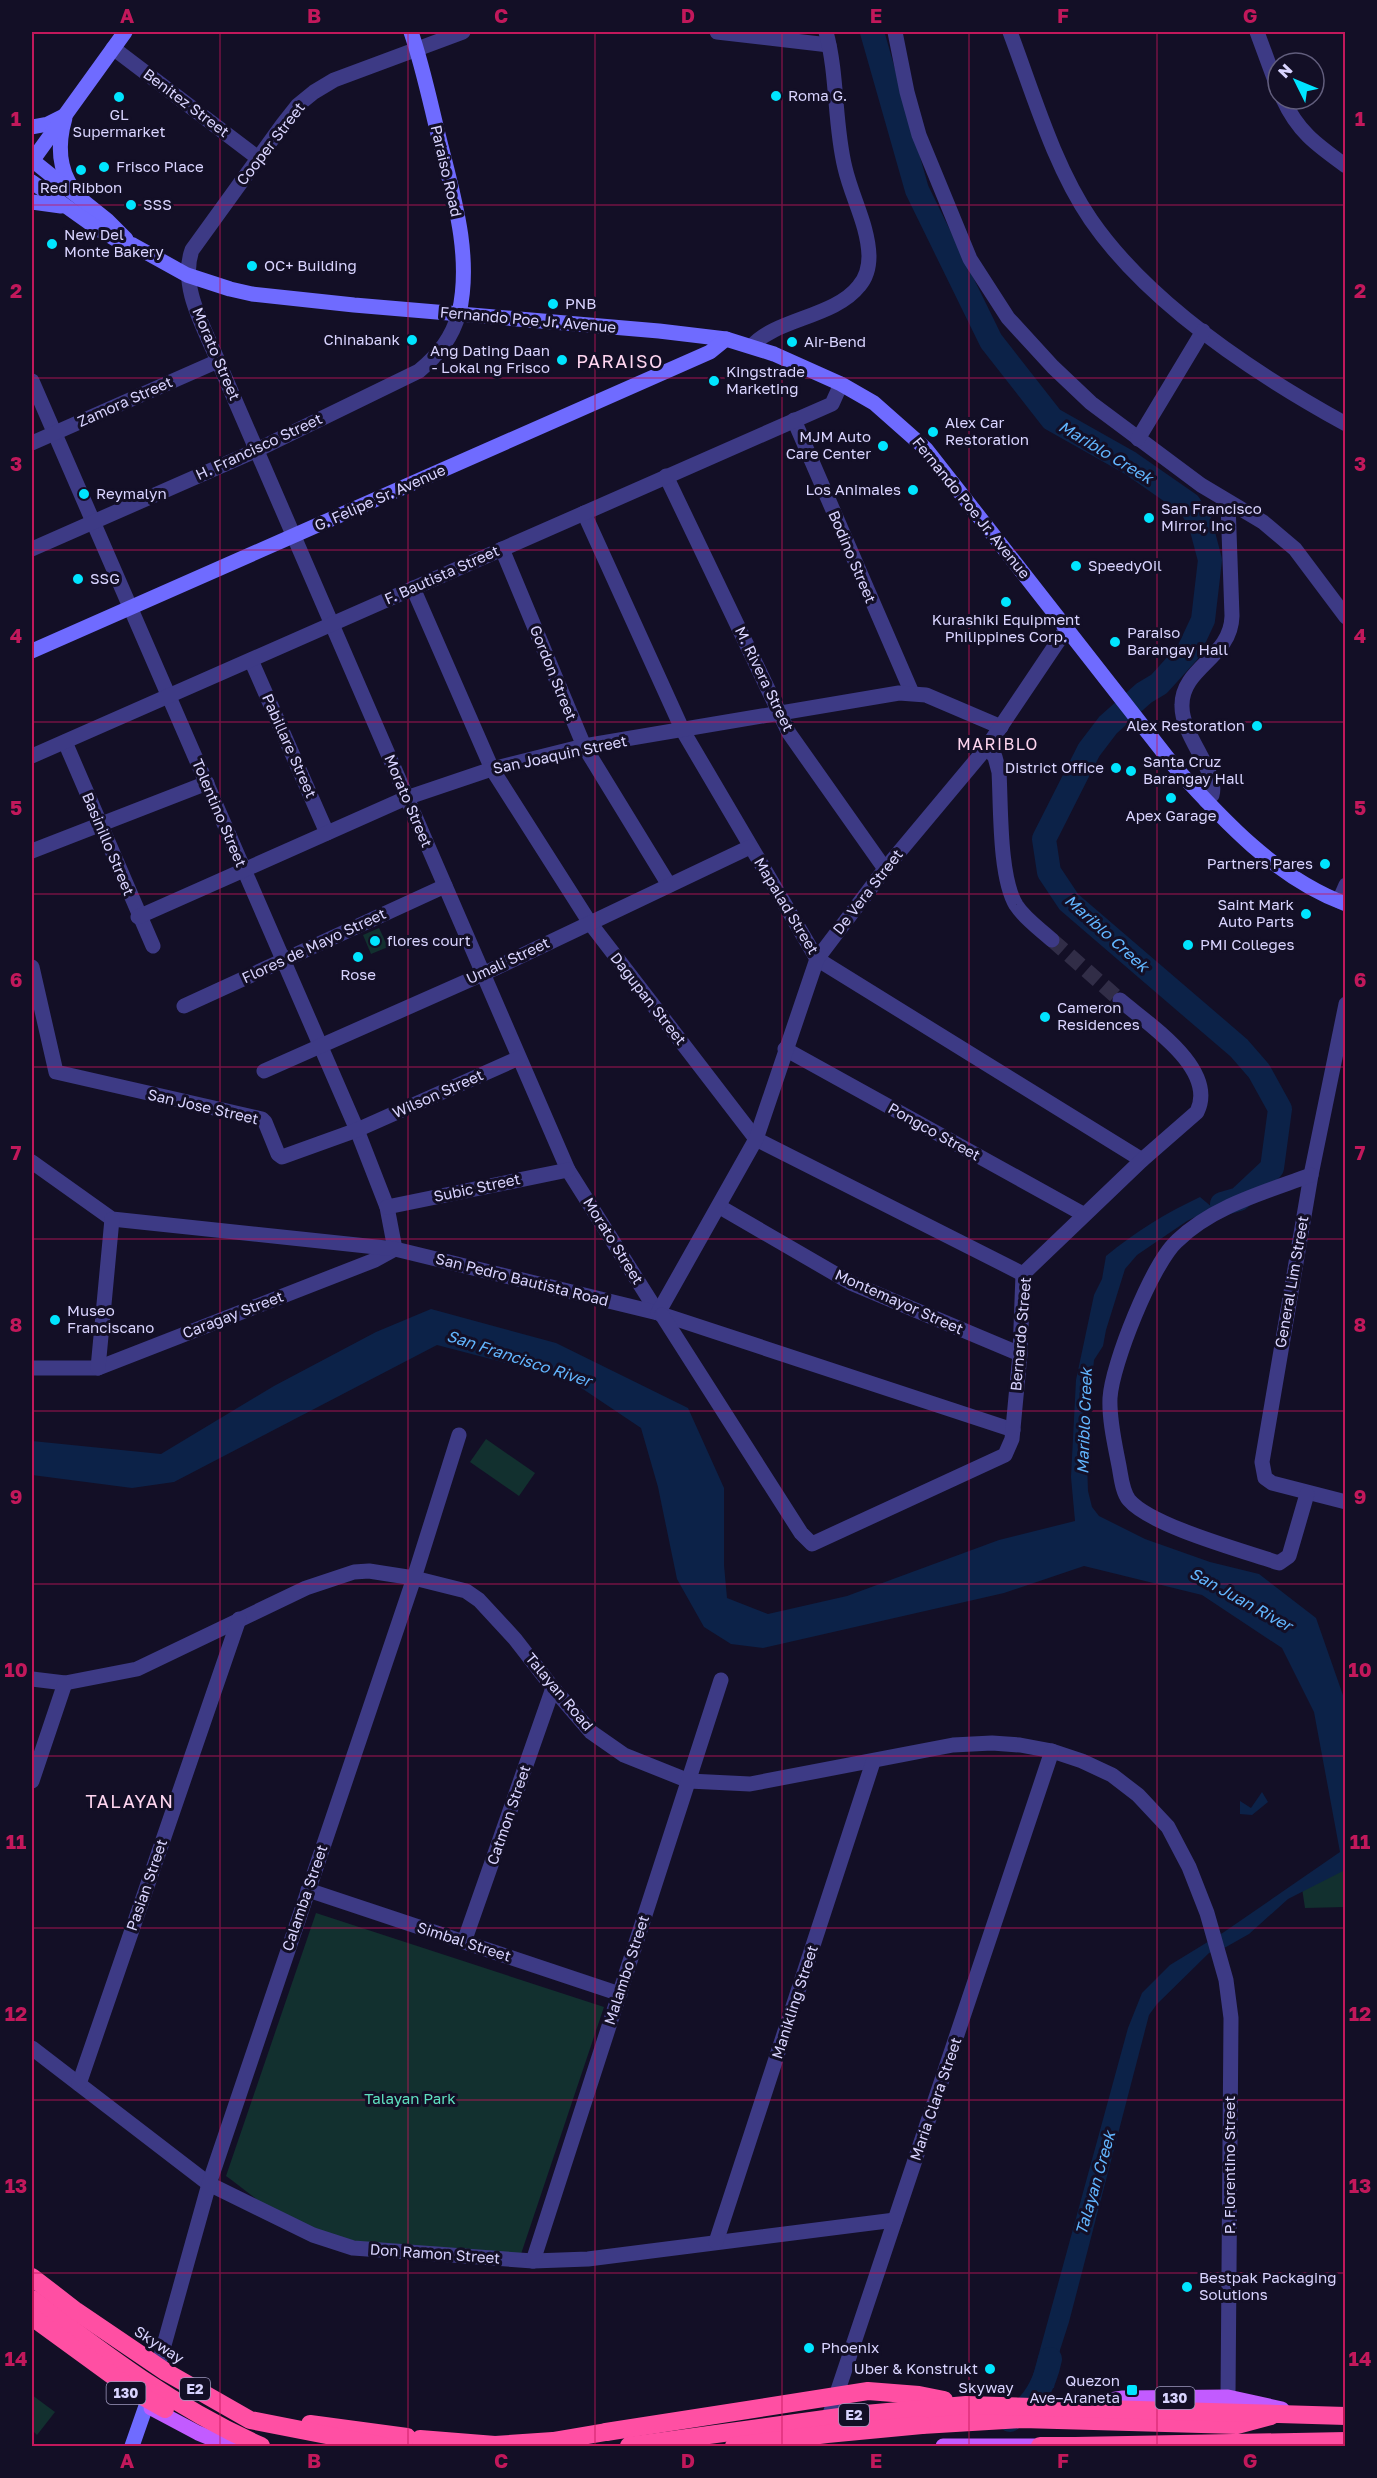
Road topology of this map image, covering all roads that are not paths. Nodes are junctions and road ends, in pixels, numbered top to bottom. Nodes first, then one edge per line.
1 (125, 32) edge
2 (411, 32) edge
3 (463, 32) edge
4 (717, 32) edge
5 (897, 32) edge
6 (1010, 32) edge
7 (1257, 32) edge
8 (828, 38) edge
9 (113, 48) junction
10 (416, 48) junction
11 (1266, 56) edge
12 (1290, 111) edge
13 (66, 115) junction
14 (32, 127) edge
15 (258, 158) junction
16 (32, 160) edge
17 (1346, 166) edge
18 (32, 182) edge
19 (72, 201) junction
20 (32, 202) edge
21 (187, 274) junction
22 (459, 313) junction
23 (1203, 331) junction
24 (726, 339) junction
25 (752, 346) junction
26 (218, 362) junction
27 (32, 381) edge
28 (841, 384) junction
29 (794, 420) junction
30 (1346, 424) edge
31 (54, 433) junction
32 (1138, 439) junction
33 (32, 443) edge
34 (257, 450) junction
35 (666, 476) junction
36 (1228, 503) junction
37 (584, 513) junction
38 (93, 522) junction
39 (294, 536) junction
40 (32, 549) edge
41 (502, 549) junction
42 (413, 588) junction
43 (130, 608) junction
44 (1346, 617) edge
45 (332, 624) junction
46 (1067, 628) junction
47 (32, 651) edge
48 (251, 660) junction
49 (912, 693) junction
50 (168, 696) junction
51 (780, 712) junction
52 (1001, 727) junction
53 (683, 731) junction
54 (64, 742) junction
55 (584, 746) junction
56 (987, 747) junction
57 (32, 756) edge
58 (492, 769) junction
59 (207, 783) junction
60 (406, 798) junction
61 (1206, 801) junction
62 (100, 826) junction
63 (327, 833) junction
64 (750, 847) junction
65 (32, 851) edge
66 (243, 869) junction
67 (885, 869) junction
68 (669, 885) junction
69 (1346, 885) edge
70 (445, 886) junction
71 (1342, 902) edge
72 (138, 917) junction
73 (590, 923) junction
74 (1052, 940) tunnel mouth
75 (153, 946) dead end
76 (817, 958) junction
77 (283, 961) junction
78 (32, 967) edge
79 (483, 974) junction
80 (1120, 1000) tunnel mouth
81 (1346, 1004) edge
82 (184, 1006) dead end
83 (320, 1046) junction
84 (785, 1049) junction
85 (519, 1058) junction
86 (264, 1071) dead end
87 (357, 1130) junction
88 (756, 1139) junction
89 (1142, 1160) junction
90 (32, 1162) edge
91 (568, 1170) junction
92 (1311, 1175) junction
93 (387, 1207) junction
94 (720, 1207) junction
95 (1083, 1215) junction
96 (112, 1219) junction
97 (395, 1248) junction
98 (1023, 1274) junction
99 (660, 1314) junction
100 (1020, 1354) junction
101 (32, 1368) edge
102 (98, 1368) junction
103 (1013, 1430) junction
104 (459, 1435) dead end
105 (1307, 1494) junction
106 (1346, 1502) edge
107 (812, 1544) joint
108 (414, 1578) junction
109 (239, 1619) junction
110 (32, 1679) edge
111 (721, 1680) dead end
112 (65, 1683) junction
113 (553, 1688) junction
114 (1052, 1751) junction
115 (873, 1762) junction
116 (32, 1781) edge
117 (689, 1781) junction
118 (308, 1890) junction
119 (1213, 1935) joint
120 (464, 1942) junction
121 (620, 1994) junction
122 (32, 2048) edge
123 (80, 2084) junction
124 (209, 2184) junction
125 (895, 2220) junction
126 (716, 2242) junction
127 (533, 2260) junction
128 (32, 2270) edge
129 (32, 2277) edge
130 (32, 2299) edge
131 (32, 2317) edge
132 (32, 2323) edge
133 (159, 2363) junction
134 (1228, 2397) junction
135 (966, 2405) junction
136 (146, 2406) junction
137 (1346, 2408) edge
138 (1056, 2409) junction
139 (1290, 2410) junction
140 (1021, 2413) junction
141 (248, 2416) junction
142 (1346, 2416) edge
143 (828, 2420) junction
144 (1346, 2441) edge
145 (132, 2446) edge
146 (230, 2446) edge
147 (246, 2446) edge
148 (261, 2446) edge
149 (337, 2446) edge
150 (383, 2446) edge
151 (629, 2446) edge
152 (658, 2446) edge
153 (734, 2446) edge
154 (821, 2446) edge
155 (943, 2446) edge
156 (1040, 2446) edge
157 (1124, 2446) edge
158 (1319, 2446) edge
159 (1346, 2446) edge

1 - 9 main road
2 - 10 main road, Paraiso Road
3 - 10 street, Cooper Street
4 - 8 street
5 - 32 street
6 - 23 street
7 - 11 street
8 - 25 street
9 - 13 main road
9 - 15 street, Benitez Street
10 - 15 street, Cooper Street
10 - 22 main road, Paraiso Road
12 - 17 street
13 - 14 main road
13 - 16 main road
13 - 19 main road
15 - 21 street, Cooper Street
16 - 19 main road, Fernando Poe Jr. Avenue
18 - 19 main road, Fernando Poe Jr. Avenue
19 - 20 main road
19 - 21 main road, Fernando Poe Jr. Avenue
21 - 22 main road, Fernando Poe Jr. Avenue
21 - 26 street, Morato Street
22 - 24 main road, Fernando Poe Jr. Avenue
22 - 34 street, H. Francisco Street
23 - 30 street
23 - 32 street
24 - 25 main road, Fernando Poe Jr. Avenue
24 - 39 main road, G. Felipe Sr. Avenue
25 - 28 main road, Fernando Poe Jr. Avenue
26 - 31 street, Zamora Street
26 - 34 street, Morato Street
27 - 31 street, Tolentino Street
28 - 29 street, F. Bautista Street
28 - 46 main road, Fernando Poe Jr. Avenue
29 - 35 street, F. Bautista Street
29 - 49 street, Bodino Street
31 - 33 street, Zamora Street
31 - 38 street, Tolentino Street
32 - 36 street
34 - 38 street, H. Francisco Street
34 - 39 street, Morato Street
35 - 37 street, F. Bautista Street
35 - 51 street, M. Rivera Street
36 - 44 street
36 - 61 street
37 - 41 street, F. Bautista Street
37 - 53 street, Mapalad Street
38 - 40 street, H. Francisco Street
38 - 43 street, Tolentino Street
39 - 43 main road, G. Felipe Sr. Avenue
39 - 45 street, Morato Street
41 - 42 street, F. Bautista Street
41 - 55 street, Gordon Street
42 - 45 street, F. Bautista Street
42 - 58 street, Dagupan Street
43 - 47 main road, G. Felipe Sr. Avenue
43 - 50 street, Tolentino Street
45 - 48 street, F. Bautista Street
45 - 60 street, Morato Street
46 - 52 street, De Vera Street
46 - 61 main road, Fernando Poe Jr. Avenue
48 - 50 street, F. Bautista Street
48 - 63 street, Pabillare Street
49 - 51 street, San Joaquin Street
49 - 52 street, San Joaquin Street
50 - 54 street, F. Bautista Street
50 - 59 street, Tolentino Street
51 - 53 street, San Joaquin Street
51 - 67 street, M. Rivera Street
52 - 56 street, De Vera Street
53 - 55 street, San Joaquin Street
53 - 64 street, Mapalad Street
54 - 57 street, F. Bautista Street
54 - 62 street, Basinillo Street
55 - 58 street, San Joaquin Street
55 - 68 street, Gordon Street
56 - 67 street, De Vera Street
56 - 74 street
58 - 60 street, San Joaquin Street
58 - 73 street, Dagupan Street
59 - 62 street
59 - 66 street, Tolentino Street
60 - 63 street, San Joaquin Street
60 - 70 street, Morato Street
61 - 71 main road, Fernando Poe Jr. Avenue
62 - 65 street
62 - 72 street, Basinillo Street
63 - 66 street, San Joaquin Street
64 - 68 street, Umali Street
64 - 76 street, Mapalad Street
66 - 72 street, San Joaquin Street
66 - 77 street, Tolentino Street
67 - 76 street, De Vera Street
68 - 73 street, Umali Street
69 - 71 street
70 - 77 street, Flores de Mayo Street
70 - 79 street, Morato Street
72 - 75 street, Basinillo Street
73 - 79 street, Umali Street
73 - 88 street, Dagupan Street
76 - 84 street, De Vera Street
76 - 89 street, Mapalad Street
77 - 82 street, Flores de Mayo Street
77 - 83 street, Tolentino Street
78 - 87 street, San Jose Street
79 - 83 street, Umali Street
79 - 85 street, Morato Street
80 - 89 street, Bernardo Street
81 - 92 street, General Lim Street
83 - 86 street, Umali Street
83 - 87 street, Tolentino Street
84 - 88 street, De Vera Street
84 - 95 street, Pongco Street
85 - 87 street, Wilson Street
85 - 91 street, Morato Street
87 - 93 street, Tolentino Street
88 - 94 street, De Vera Street
88 - 98 street, Dagupan Street
89 - 95 street, Bernardo Street
90 - 96 street, San Pedro Bautista Road
91 - 93 street, Subic Street
91 - 99 street, Morato Street
92 - 105 street, General Lim Street
92 - 105 street
93 - 97 street, Tolentino Street
94 - 99 street, De Vera Street
94 - 100 street, Montemayor Street
95 - 98 street, Bernardo Street
96 - 97 street, San Pedro Bautista Road
96 - 102 street
97 - 99 street, San Pedro Bautista Road
97 - 102 street, Caragay Street
98 - 100 street, Bernardo Street
99 - 103 street, San Pedro Bautista Road
99 - 107 street, Morato Street
100 - 103 street, Bernardo Street
101 - 102 street, Caragay Street
103 - 107 street, Bernardo Street
104 - 108 street, Calamba Street
105 - 106 street, General Lim Street
108 - 109 street, Talayan Road
108 - 113 street, Talayan Road
108 - 118 street, Calamba Street
109 - 112 street, Talayan Road
109 - 123 street, Pasian Street
110 - 112 street, Talayan Road
111 - 117 street, Malambo Street
112 - 116 street
113 - 117 street, Talayan Road
113 - 120 street, Catmon Street
114 - 115 street, Talayan Road
114 - 119 street, Talayan Road
114 - 125 street, Maria Clara Street
115 - 117 street, Talayan Road
115 - 126 street, Manikling Street
117 - 121 street, Malambo Street
118 - 120 street, Simbal Street
118 - 124 street, Calamba Street
119 - 134 street, P. Florentino Street
120 - 121 street, Simbal Street
121 - 127 street, Malambo Street
122 - 123 street, Don Ramon Street
123 - 124 street, Don Ramon Street
124 - 127 street, Don Ramon Street
124 - 133 street, Calamba Street
125 - 126 street, Don Ramon Street
125 - 143 street, Maria Clara Street
126 - 127 street, Don Ramon Street
128 - 133 main road
129 - 150 highway, Skyway / E2, bridge
130 - 148 highway
131 - 147 highway, E2
132 - 136 main road, 130
133 - 141 main road
134 - 138 main road, 130
134 - 139 main road, 130
135 - 141 highway, bridge
135 - 142 highway, Skyway / E2, bridge
135 - 151 highway, Skyway / E2, bridge
136 - 145 main road
136 - 146 main road, 130
137 - 139 main road, 130
138 - 139 main road, 130
138 - 140 main road, 130, bridge
139 - 140 highway
140 - 143 main road, 130
140 - 153 highway, bridge
141 - 149 main road
143 - 152 main road, 130
143 - 154 main road, Maria Clara Street
144 - 156 highway, bridge
155 - 157 main road
158 - 159 main road

